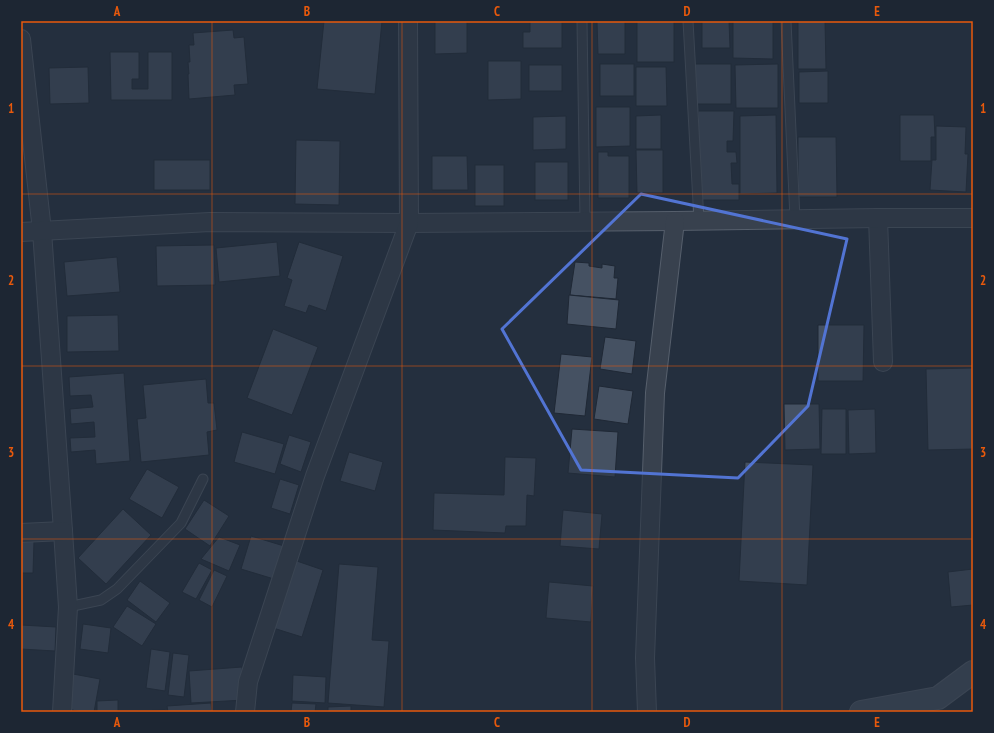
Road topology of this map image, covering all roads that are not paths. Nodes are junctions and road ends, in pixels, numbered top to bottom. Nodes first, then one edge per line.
1 (408, 21) edge
2 (582, 21) edge
3 (688, 21) edge
4 (786, 21) edge
5 (21, 39) edge
6 (878, 218) junction
7 (973, 218) edge
8 (795, 219) junction
9 (675, 221) junction
10 (698, 221) junction
11 (585, 222) junction
12 (409, 223) junction
13 (42, 231) junction
14 (21, 232) edge
15 (883, 362) dead end
16 (203, 479) dead end
17 (63, 531) junction
18 (21, 533) edge
19 (68, 607) junction
20 (973, 672) edge
21 (62, 712) edge
22 (245, 712) edge
23 (646, 712) edge
24 (861, 712) edge

1 - 12 street
2 - 11 lane
3 - 10 lane
4 - 8 lane
5 - 13 street
6 - 7 street
6 - 8 street
6 - 15 street
8 - 10 street
9 - 10 street
9 - 11 street
9 - 23 street
11 - 12 street
12 - 13 street
12 - 22 street
13 - 14 street
13 - 17 street
16 - 19 lane
17 - 18 street
17 - 19 street
19 - 21 street
20 - 24 street

